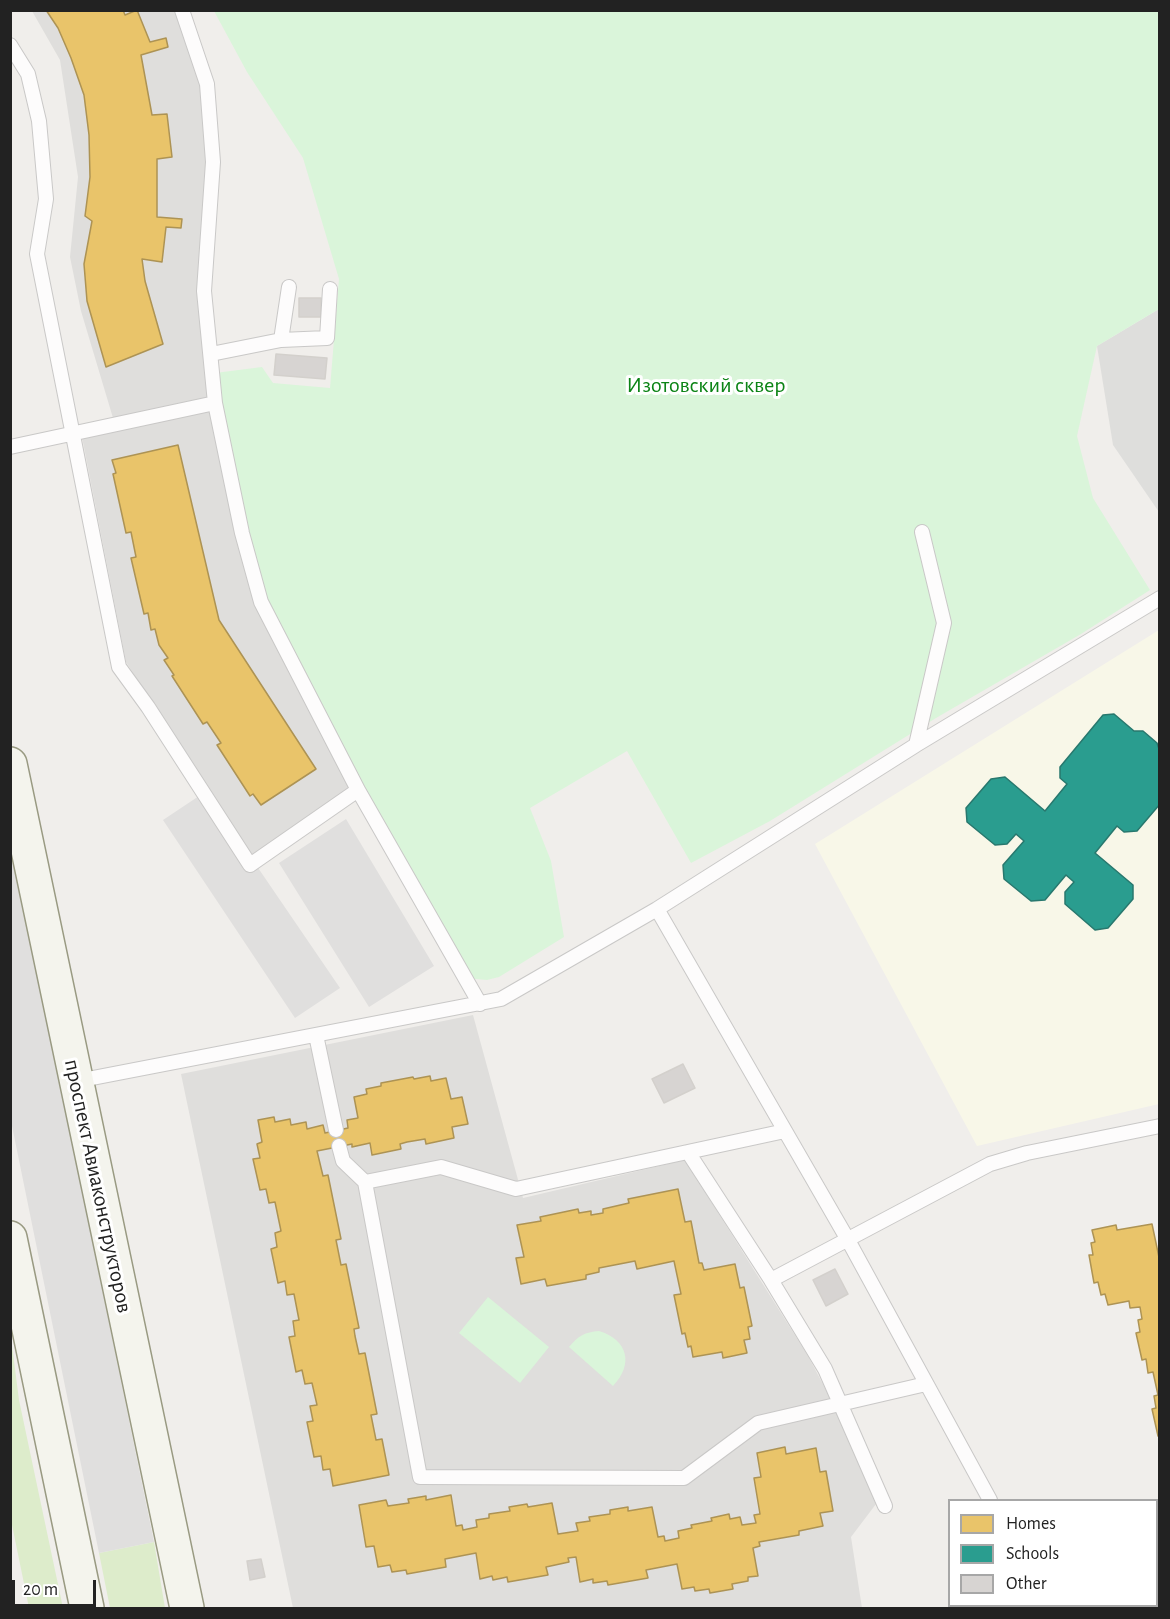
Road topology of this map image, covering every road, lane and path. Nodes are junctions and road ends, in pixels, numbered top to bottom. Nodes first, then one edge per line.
1 (182, 10) edge
2 (10, 45) edge
3 (289, 287) dead end
4 (330, 289) dead end
5 (281, 340) junction
6 (211, 354) junction
7 (215, 403) junction
8 (73, 433) junction
9 (10, 447) edge
10 (922, 532) dead end
11 (1160, 598) edge
12 (916, 745) junction
13 (10, 764) edge
14 (358, 790) junction
15 (657, 909) junction
16 (480, 1004) junction
17 (316, 1035) junction
18 (76, 1082) junction
19 (1160, 1126) edge
20 (336, 1130) dead end
21 (785, 1131) junction
22 (339, 1146) dead end
23 (688, 1152) junction
24 (365, 1182) junction
25 (10, 1238) edge
26 (848, 1240) junction
27 (771, 1280) junction
28 (926, 1384) junction
29 (841, 1404) junction
30 (989, 1499) edge
31 (885, 1506) dead end
32 (87, 1608) edge
33 (187, 1608) edge

1 - 6 lane
2 - 8 lane
3 - 5 lane
4 - 5 lane
5 - 6 lane
6 - 7 lane
7 - 8 lane
7 - 14 lane
8 - 9 lane
8 - 14 lane
10 - 12 lane
11 - 12 lane
12 - 15 lane
13 - 18 street, проспект Авиаконструкторов
14 - 16 lane
15 - 16 lane
15 - 21 lane
16 - 17 lane
17 - 18 lane
17 - 20 lane
18 - 33 street, проспект Авиаконструкторов
19 - 26 lane
21 - 23 lane
21 - 26 lane
22 - 24 lane
23 - 24 lane
23 - 27 lane
24 - 29 lane
25 - 32 street
26 - 27 lane
26 - 28 lane
27 - 29 lane
28 - 29 lane
28 - 30 lane
29 - 31 lane

